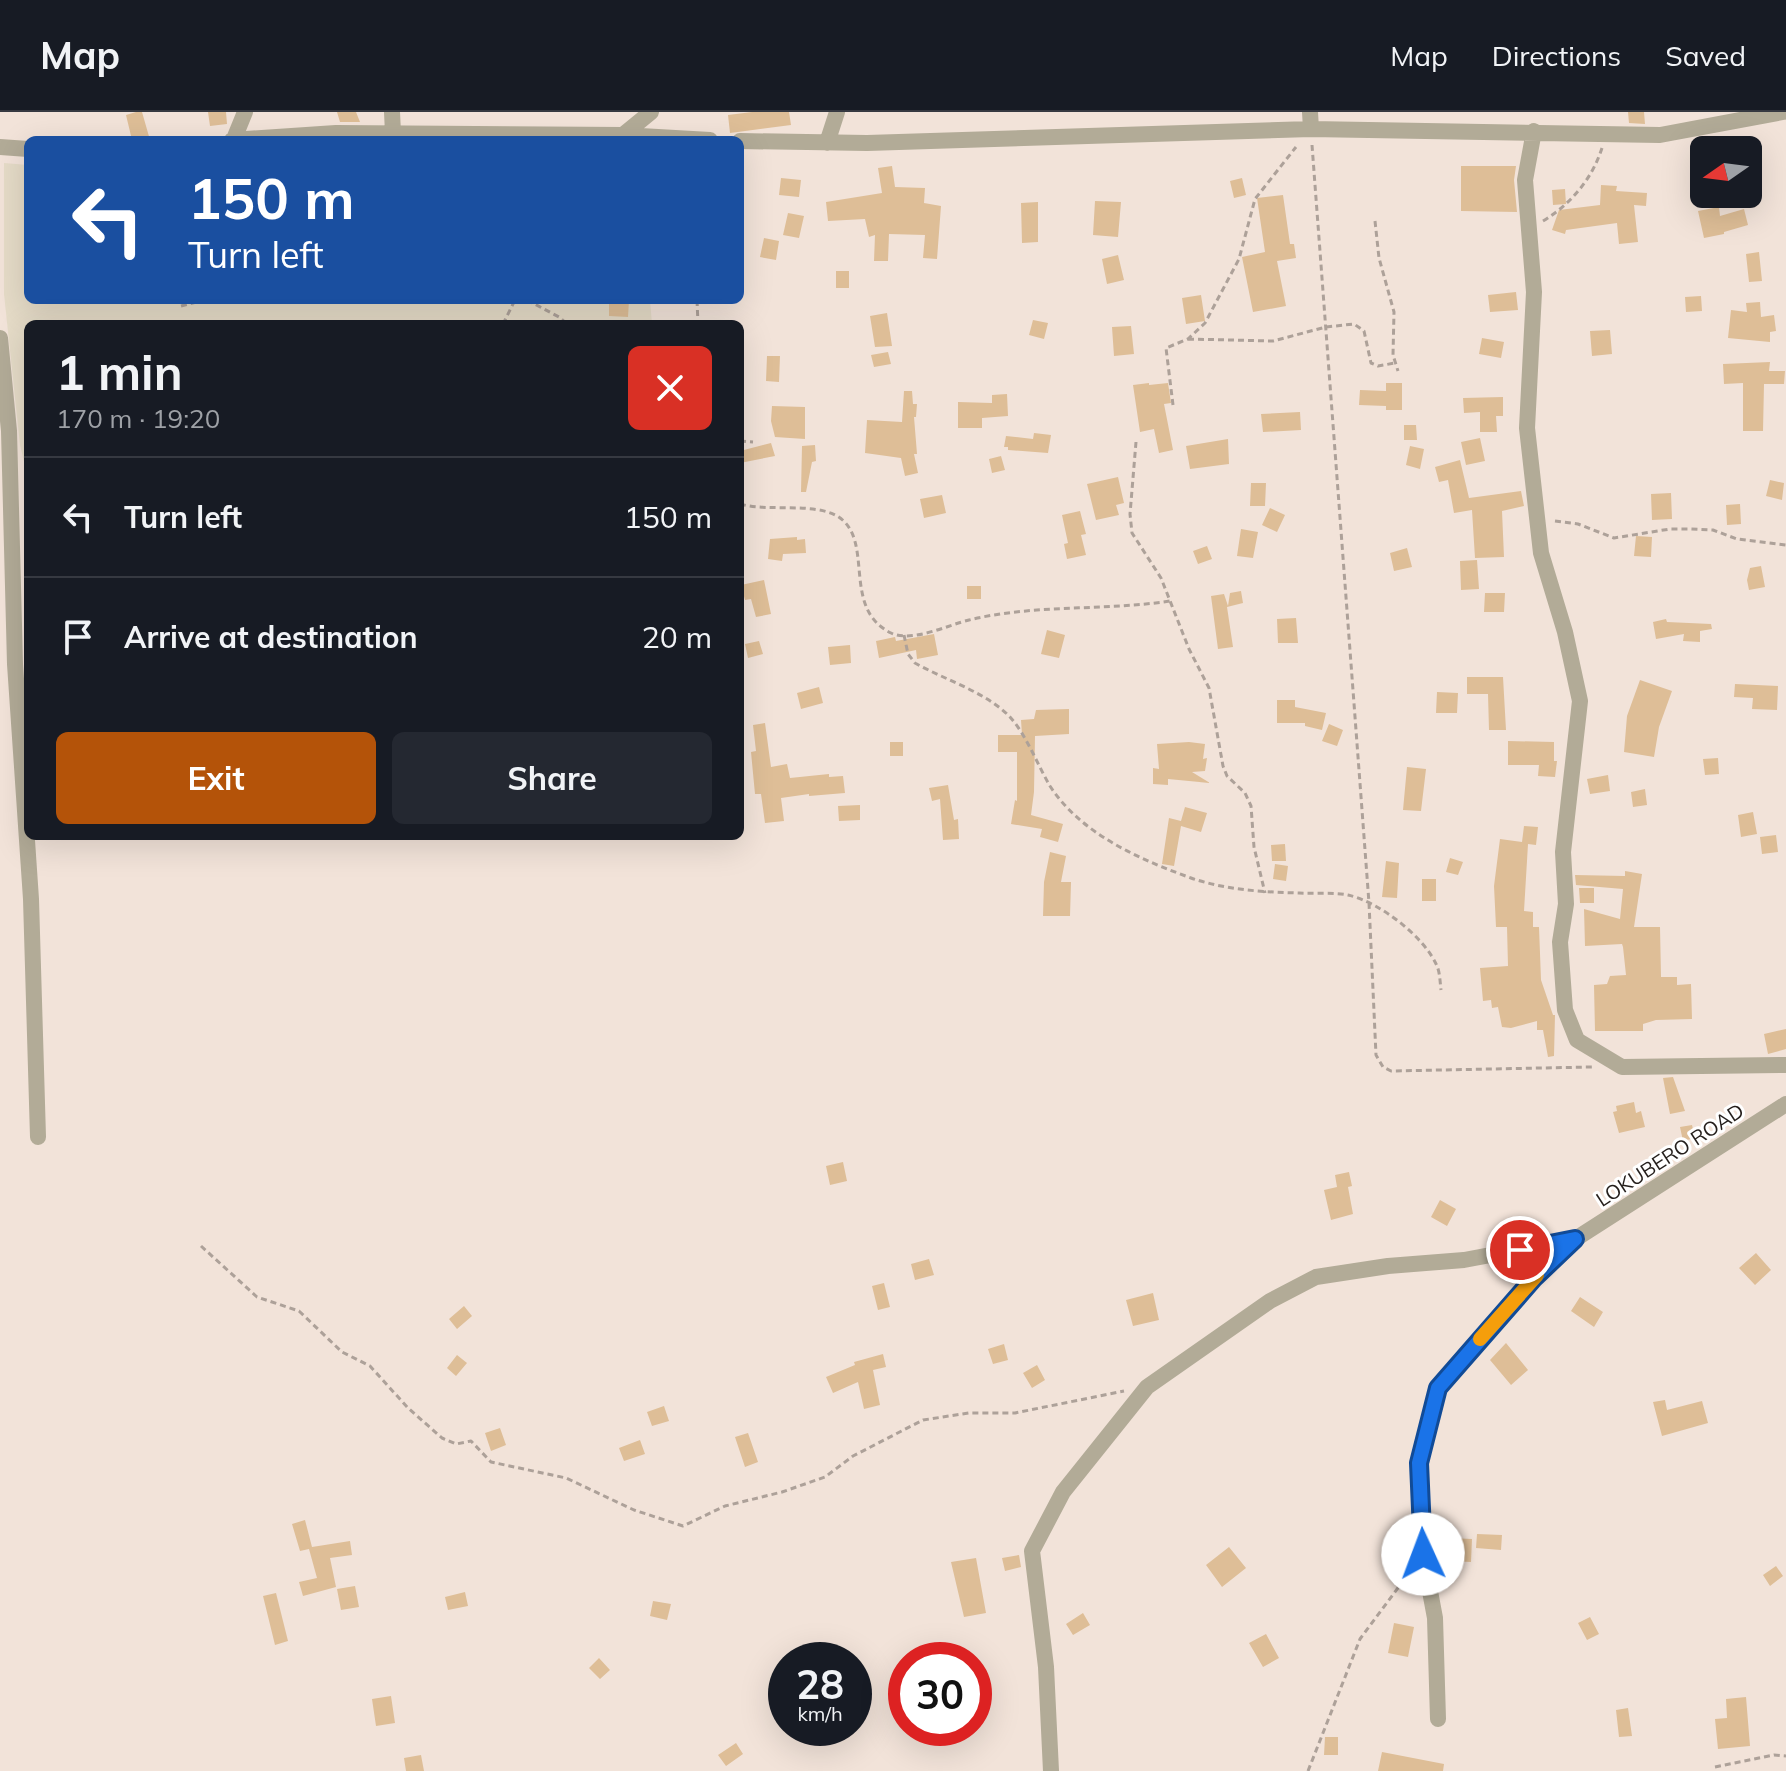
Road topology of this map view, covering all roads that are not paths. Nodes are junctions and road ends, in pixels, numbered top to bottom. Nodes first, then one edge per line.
1 (245, 112) edge
2 (392, 112) edge
3 (651, 112) edge
4 (837, 112) edge
5 (1783, 112) edge
6 (1311, 120) edge
7 (1534, 131) junction
8 (393, 133) junction
9 (623, 135) junction
10 (235, 136) edge
11 (292, 136) edge
12 (640, 136) edge
13 (744, 141) edge
14 (827, 143) junction
15 (0, 147) edge
16 (24, 149) edge
17 (0, 338) edge
18 (24, 796) edge
19 (27, 840) edge
20 (1786, 1065) edge
21 (1786, 1104) edge
22 (38, 1137) dead end
23 (1575, 1239) junction
24 (1438, 1719) dead end
25 (1051, 1771) edge

1 - 10 street
2 - 8 street
3 - 9 street
4 - 14 street
5 - 7 street
6 - 7 street
6 - 14 street
7 - 20 street
8 - 9 street
8 - 11 street
9 - 12 street
13 - 14 street
15 - 16 street
17 - 18 street
19 - 22 street
21 - 23 street, LOKUBERO ROAD
23 - 24 street
23 - 25 street

